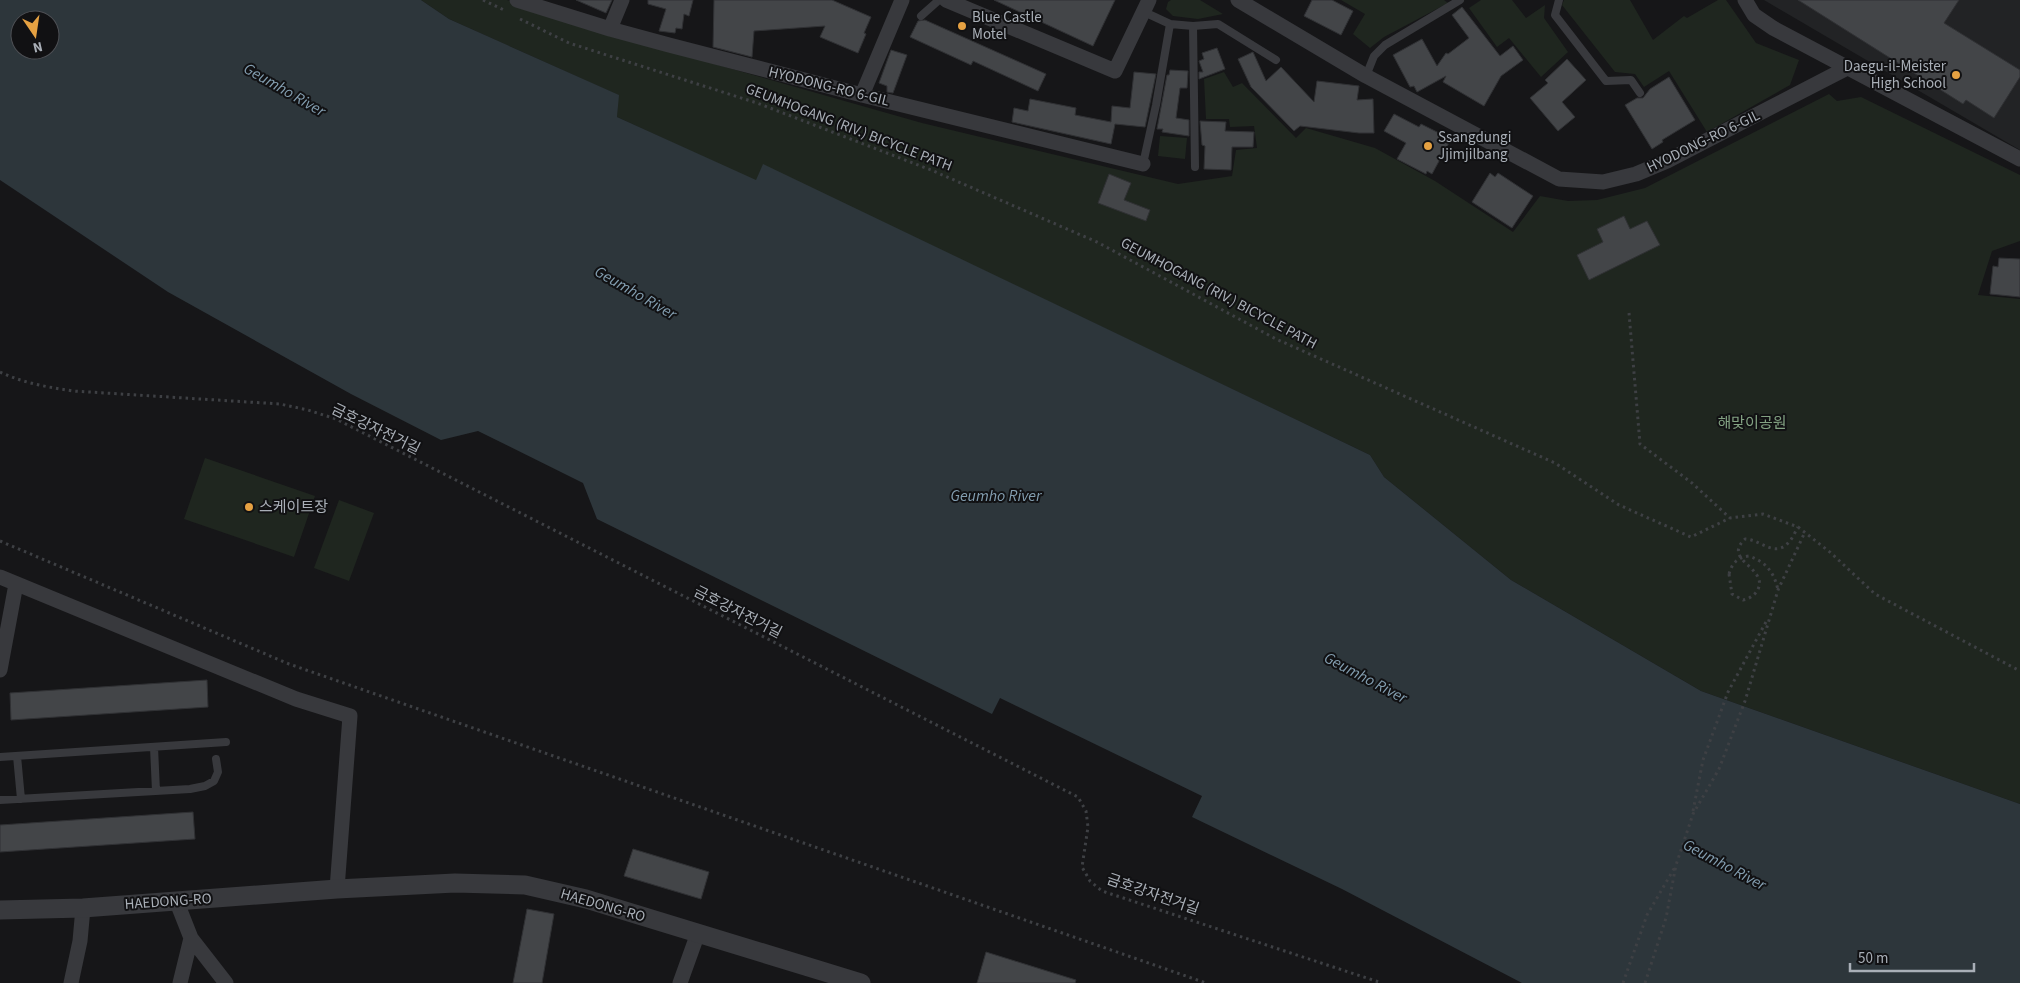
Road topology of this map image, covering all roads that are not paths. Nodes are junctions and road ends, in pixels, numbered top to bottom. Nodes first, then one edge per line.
1 (622, 0) edge
2 (902, 0) edge
3 (939, 0) edge
4 (946, 0) edge
5 (1238, 0) edge
6 (1460, 0) edge
7 (1559, 0) edge
8 (1745, 0) edge
9 (513, 6) edge
10 (1145, 6) edge
11 (921, 16) dead end
12 (1170, 24) junction
13 (1194, 26) junction
14 (610, 29) junction
15 (1276, 60) dead end
16 (1847, 68) junction
17 (1366, 76) junction
18 (1640, 93) dead end
19 (862, 96) junction
20 (2020, 159) edge
21 (1143, 164) joint
22 (1195, 167) dead end
23 (0, 577) edge
24 (16, 584) junction
25 (0, 670) edge
26 (226, 742) dead end
27 (154, 747) junction
28 (17, 756) junction
29 (0, 758) edge
30 (216, 759) dead end
31 (156, 791) junction
32 (21, 799) junction
33 (0, 800) edge
34 (336, 889) junction
35 (176, 900) junction
36 (83, 908) junction
37 (0, 910) edge
38 (698, 933) junction
39 (191, 938) junction
40 (71, 983) edge
41 (180, 983) edge
42 (226, 983) edge
43 (680, 983) edge
44 (861, 983) edge

1 - 14 street
2 - 19 street
3 - 11 lane
4 - 10 street
5 - 17 street, HYODONG-RO 6-GIL
6 - 17 lane
7 - 18 lane
8 - 16 street
9 - 14 street, HYODONG-RO 6-GIL
10 - 12 lane
12 - 13 lane
12 - 21 lane
13 - 15 lane
13 - 22 lane
14 - 19 street, HYODONG-RO 6-GIL
16 - 17 street, HYODONG-RO 6-GIL
16 - 20 street
19 - 21 street, HYODONG-RO 6-GIL
23 - 24 street
24 - 25 street
24 - 34 street
26 - 27 lane
27 - 28 lane
27 - 31 lane
28 - 29 lane
28 - 32 lane
30 - 31 lane
31 - 32 lane
32 - 33 lane
34 - 35 street, HAEDONG-RO
34 - 38 street, HAEDONG-RO
35 - 36 street, HAEDONG-RO
35 - 39 street
36 - 37 street, HAEDONG-RO
36 - 40 street
38 - 43 street
38 - 44 street, HAEDONG-RO
39 - 41 street
39 - 42 street

